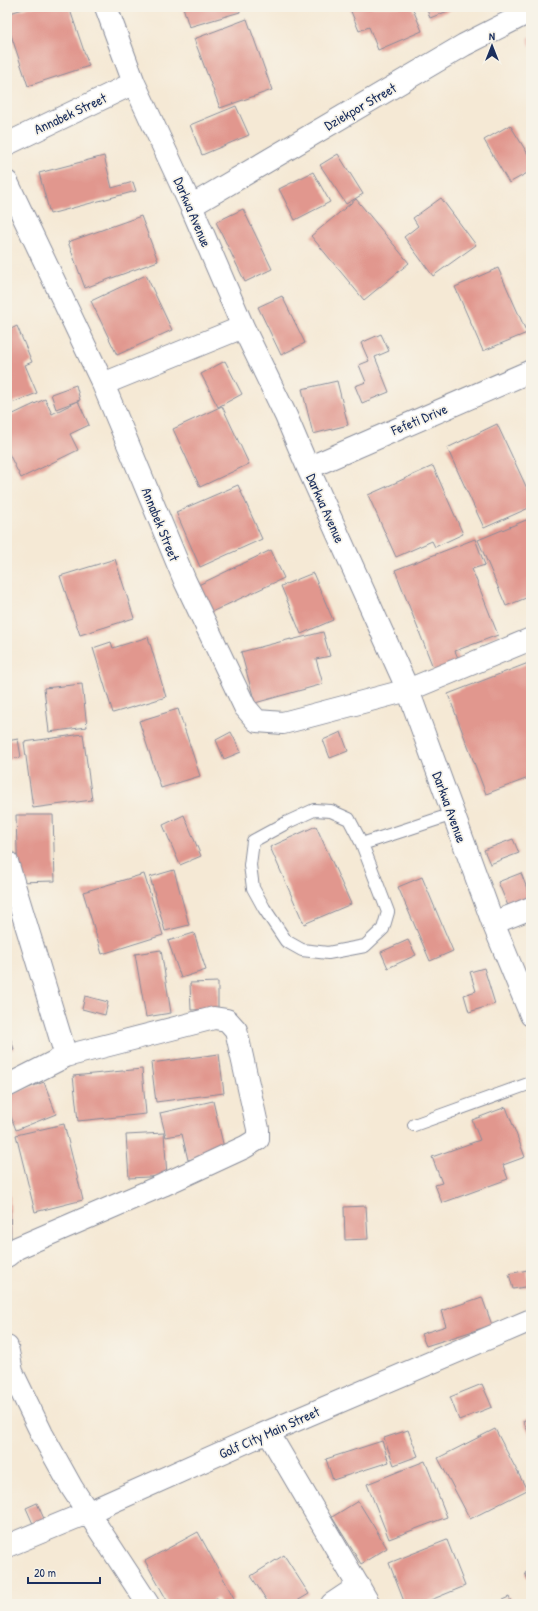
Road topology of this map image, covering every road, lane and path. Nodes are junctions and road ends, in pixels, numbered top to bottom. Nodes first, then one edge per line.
1 (106, 7) edge
2 (531, 10) edge
3 (134, 83) junction
4 (7, 144) edge
5 (7, 182) edge
6 (191, 206) junction
7 (243, 327) junction
8 (531, 371) edge
9 (103, 384) junction
10 (308, 468) junction
11 (531, 639) edge
12 (408, 690) junction
13 (453, 814) junction
14 (362, 844) junction
15 (7, 862) edge
16 (531, 908) edge
17 (493, 923) junction
18 (531, 1014) edge
19 (66, 1056) junction
20 (531, 1083) edge
21 (7, 1086) edge
22 (414, 1125) dead end
23 (7, 1256) edge
24 (531, 1320) edge
25 (7, 1347) edge
26 (9, 1373) edge
27 (268, 1432) junction
28 (89, 1512) junction
29 (7, 1546) edge
30 (364, 1595) edge
31 (148, 1604) edge
32 (332, 1604) edge

1 - 3 street, Darkwa Avenue
2 - 6 street, Dziekpor Street
3 - 4 street, Annabek Street
3 - 6 street, Darkwa Avenue
5 - 9 street, Annabek Street
6 - 7 street, Darkwa Avenue
7 - 9 street
7 - 10 street, Darkwa Avenue
8 - 10 street, Fefeti Drive
9 - 12 street, Annabek Street
10 - 12 street, Darkwa Avenue
11 - 12 street
12 - 13 street, Darkwa Avenue
13 - 14 lane
13 - 17 street, Darkwa Avenue
14 - 14 lane
15 - 19 street
16 - 17 street
17 - 18 street, Darkwa Avenue
19 - 21 street
19 - 23 street
20 - 22 lane
24 - 27 street, Golf City Main Street
25 - 26 street
26 - 28 street
27 - 28 street, Golf City Main Street
27 - 30 street
28 - 29 street, Golf City Main Street
28 - 31 street
30 - 32 street

